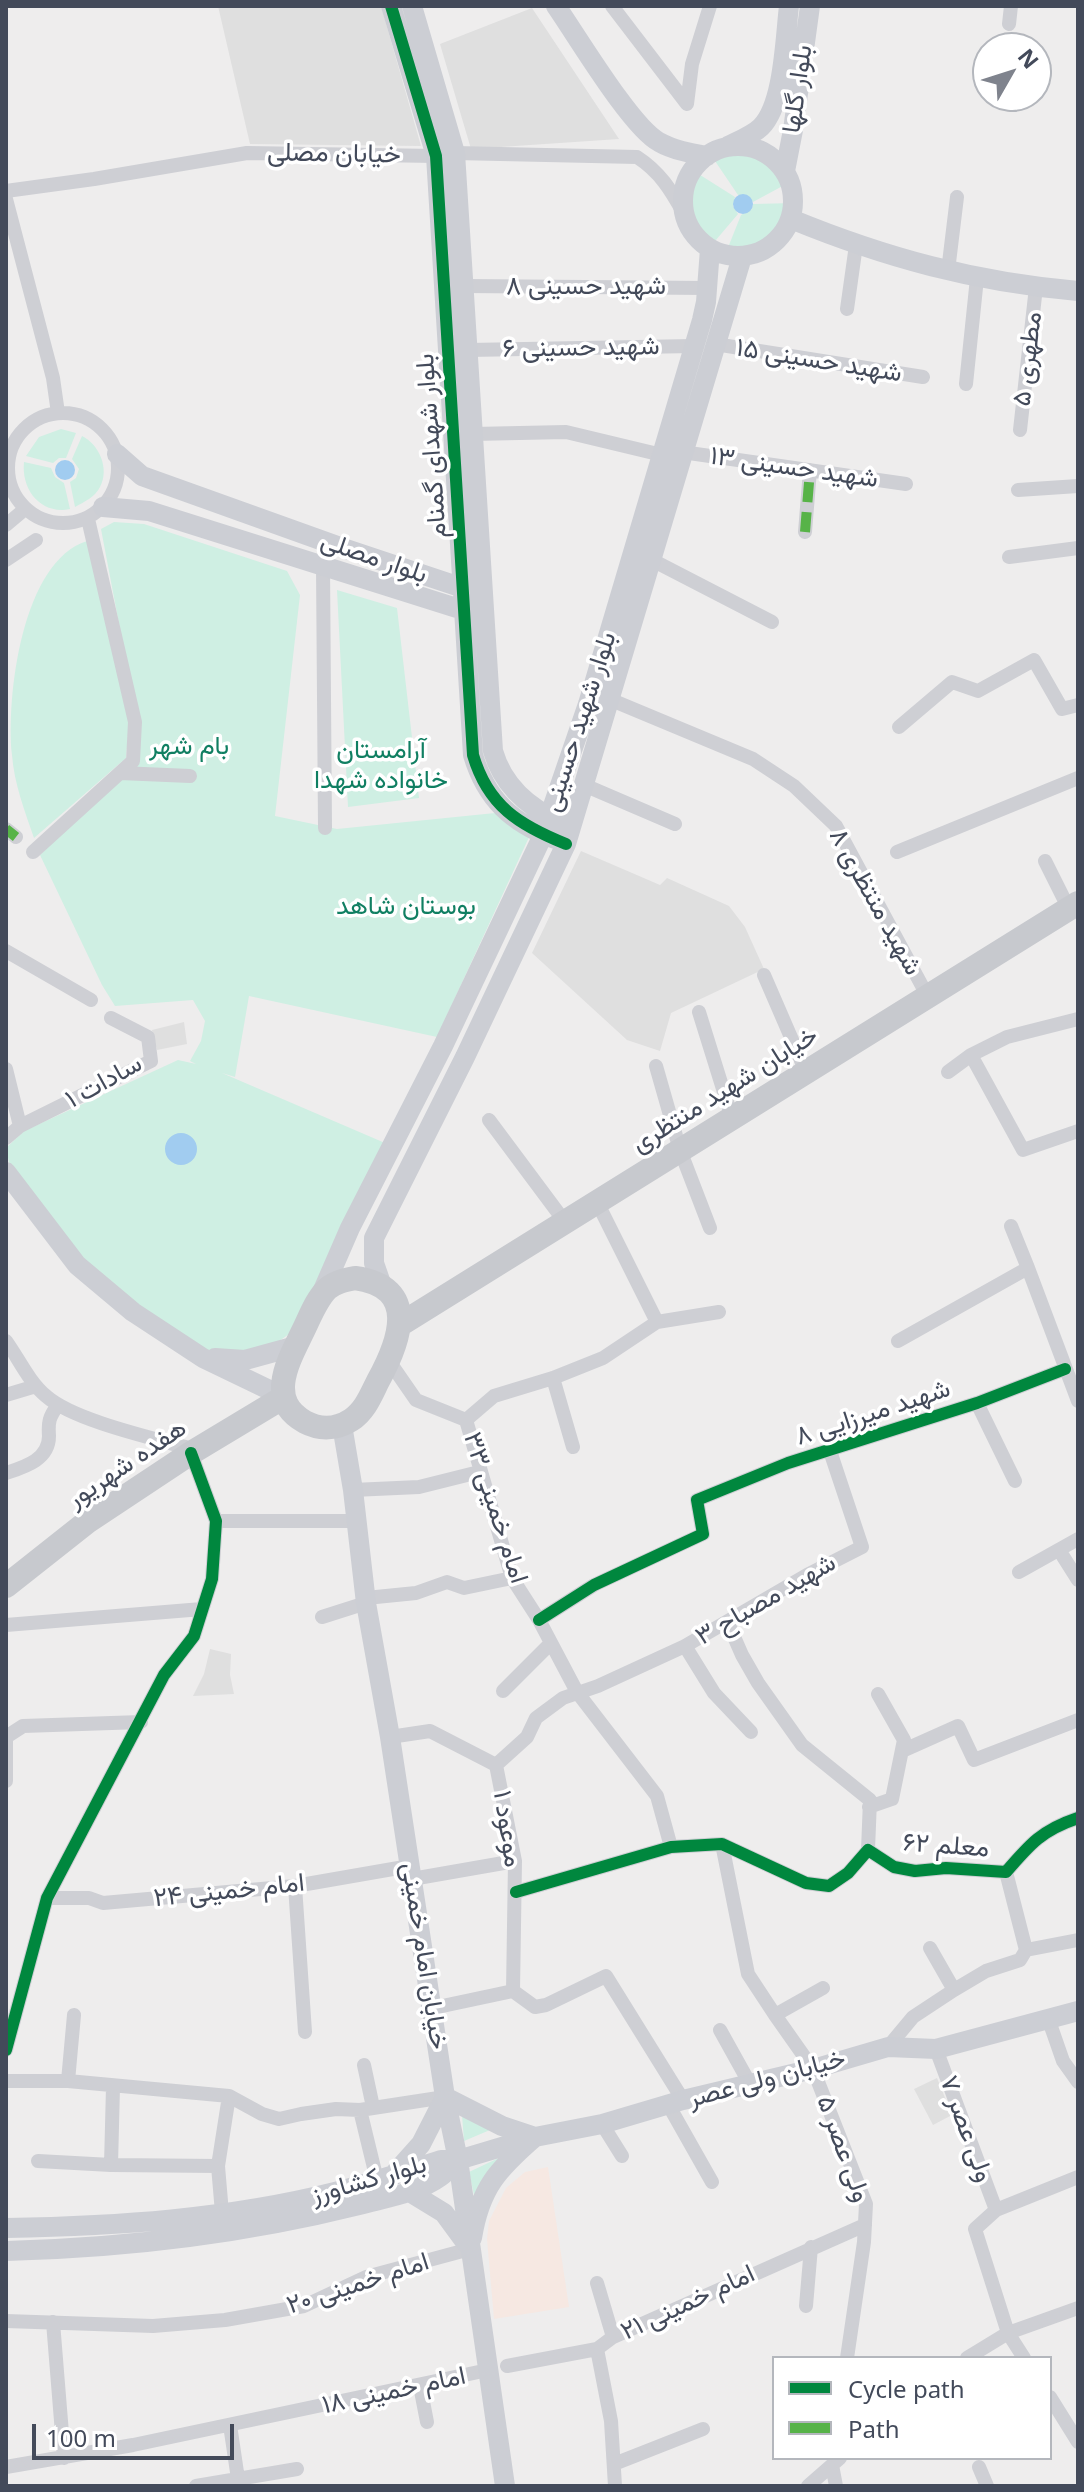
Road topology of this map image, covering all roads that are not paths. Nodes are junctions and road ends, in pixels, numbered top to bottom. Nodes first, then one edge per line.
1 (391, 6) edge
2 (412, 6) edge
3 (556, 6) edge
4 (612, 6) edge
5 (710, 6) edge
6 (789, 6) edge
7 (810, 6) edge
8 (1011, 6) edge
9 (1009, 24) dead end
10 (726, 147) junction
11 (445, 154) junction
12 (707, 156) junction
13 (785, 171) junction
14 (6, 191) edge
15 (957, 197) dead end
16 (6, 199) edge
17 (684, 214) junction
18 (791, 219) junction
19 (856, 245) junction
20 (710, 249) junction
21 (742, 257) junction
22 (948, 271) junction
23 (977, 278) junction
24 (464, 286) junction
25 (1036, 287) junction
26 (1078, 291) edge
27 (713, 299) junction
28 (847, 309) dead end
29 (715, 344) junction
30 (694, 346) junction
31 (468, 350) junction
32 (923, 377) dead end
33 (966, 384) dead end
34 (58, 413) junction
35 (1020, 430) dead end
36 (473, 434) junction
37 (117, 454) junction
38 (672, 454) junction
39 (7, 461) edge
40 (810, 470) junction
41 (906, 484) dead end
42 (1078, 486) edge
43 (1018, 490) dead end
44 (25, 509) junction
45 (95, 513) junction
46 (6, 525) edge
47 (805, 532) dead end
48 (36, 540) dead end
49 (1078, 548) edge
50 (1009, 557) dead end
51 (650, 559) junction
52 (6, 560) edge
53 (323, 566) junction
54 (463, 588) junction
55 (474, 609) junction
56 (772, 622) dead end
57 (609, 699) junction
58 (1078, 705) edge
59 (899, 727) dead end
60 (120, 773) junction
61 (190, 776) dead end
62 (1078, 778) edge
63 (584, 785) junction
64 (675, 824) dead end
65 (546, 826) junction
66 (325, 828) dead end
67 (569, 836) junction
68 (33, 852) dead end
69 (897, 852) dead end
70 (1045, 861) dead end
71 (1074, 906) edge
72 (6, 951) edge
73 (764, 975) dead end
74 (928, 997) junction
75 (91, 1000) dead end
76 (699, 1012) dead end
77 (111, 1018) dead end
78 (1078, 1019) edge
79 (971, 1055) junction
80 (656, 1066) dead end
81 (6, 1069) edge
82 (806, 1072) junction
83 (948, 1072) dead end
84 (732, 1118) junction
85 (489, 1120) dead end
86 (20, 1126) junction
87 (1078, 1131) edge
88 (6, 1138) edge
89 (680, 1150) junction
90 (6, 1172) edge
91 (597, 1202) junction
92 (565, 1222) junction
93 (1011, 1226) dead end
94 (350, 1228) junction
95 (710, 1228) dead end
96 (374, 1238) junction
97 (1028, 1268) junction
98 (382, 1286) junction
99 (319, 1299) junction
100 (719, 1312) dead end
101 (657, 1322) junction
102 (401, 1324) junction
103 (6, 1341) edge
104 (898, 1341) dead end
105 (296, 1346) junction
106 (203, 1358) junction
107 (389, 1361) junction
108 (1070, 1373) edge
109 (553, 1378) junction
110 (36, 1386) junction
111 (6, 1395) edge
112 (284, 1397) junction
113 (1078, 1401) edge
114 (977, 1403) junction
115 (58, 1405) junction
116 (466, 1420) junction
117 (342, 1425) junction
118 (573, 1447) dead end
119 (830, 1451) junction
120 (194, 1452) junction
121 (479, 1472) junction
122 (6, 1473) edge
123 (1015, 1481) dead end
124 (353, 1490) junction
125 (216, 1521) junction
126 (356, 1521) junction
127 (1078, 1539) edge
128 (1059, 1550) junction
129 (1019, 1572) dead end
130 (512, 1578) junction
131 (1078, 1580) edge
132 (6, 1586) edge
133 (366, 1601) junction
134 (202, 1609) junction
135 (322, 1617) dead end
136 (539, 1620) junction
137 (728, 1623) junction
138 (6, 1625) edge
139 (551, 1643) junction
140 (685, 1646) junction
141 (503, 1691) dead end
142 (577, 1692) junction
143 (878, 1694) dead end
144 (1078, 1720) edge
145 (141, 1722) junction
146 (751, 1732) dead end
147 (6, 1737) edge
148 (390, 1737) junction
149 (902, 1751) junction
150 (496, 1765) junction
151 (6, 1781) edge
152 (869, 1807) junction
153 (1077, 1822) edge
154 (722, 1844) junction
155 (671, 1847) junction
156 (868, 1850) junction
157 (515, 1861) junction
158 (411, 1872) junction
159 (1006, 1872) junction
160 (295, 1886) junction
161 (516, 1892) junction
162 (47, 1898) junction
163 (1078, 1940) edge
164 (930, 1948) dead end
165 (1026, 1950) junction
166 (823, 1988) dead end
167 (954, 1990) junction
168 (513, 1991) junction
169 (433, 2008) junction
170 (1078, 2011) edge
171 (74, 2015) dead end
172 (775, 2015) junction
173 (11, 2017) edge
174 (1048, 2018) junction
175 (720, 2030) dead end
176 (305, 2032) dead end
177 (888, 2047) junction
178 (936, 2049) junction
179 (6, 2050) edge
180 (364, 2065) dead end
181 (813, 2069) junction
182 (6, 2081) edge
183 (68, 2081) junction
184 (1078, 2082) edge
185 (750, 2084) junction
186 (113, 2087) junction
187 (229, 2096) junction
188 (445, 2097) junction
189 (676, 2103) junction
190 (366, 2108) junction
191 (602, 2124) junction
192 (535, 2137) junction
193 (622, 2156) dead end
194 (458, 2160) junction
195 (38, 2161) dead end
196 (111, 2165) junction
197 (218, 2166) junction
198 (1078, 2177) edge
199 (712, 2182) dead end
200 (392, 2183) junction
201 (996, 2210) junction
202 (222, 2213) junction
203 (865, 2227) junction
204 (6, 2228) edge
205 (811, 2247) junction
206 (470, 2249) junction
207 (6, 2251) edge
208 (597, 2283) dead end
209 (806, 2306) dead end
210 (1078, 2308) edge
211 (6, 2321) edge
212 (53, 2322) junction
213 (1009, 2335) junction
214 (613, 2337) junction
215 (597, 2349) junction
216 (847, 2356) edge
217 (971, 2356) edge
218 (1023, 2356) edge
219 (498, 2368) junction
220 (420, 2386) junction
221 (1052, 2400) edge
222 (427, 2422) dead end
223 (230, 2425) junction
224 (703, 2429) dead end
225 (1078, 2442) edge
226 (64, 2458) junction
227 (836, 2461) edge
228 (614, 2464) junction
229 (6, 2467) edge
230 (979, 2467) dead end
231 (297, 2469) dead end
232 (237, 2482) edge
233 (196, 2486) edge
234 (505, 2486) edge
235 (615, 2486) edge
236 (808, 2486) edge
237 (836, 2486) edge
238 (987, 2486) edge

1 - 11 main road, بلوار شهدای گمنام
2 - 11 main road, بلوار شهدای گمنام
3 - 12 main road
4 - 5 street
6 - 10 main road, بلوار گلها
7 - 13 main road, بلوار گلها
8 - 9 street
10 - 12 main road
10 - 13 main road
11 - 14 street, خیابان مصلی
11 - 17 street, خیابان مصلی
11 - 24 main road, بلوار شهدای گمنام
11 - 54 main road, بلوار شهدای گمنام
12 - 17 main road
13 - 18 main road
15 - 22 street
16 - 34 street
17 - 20 main road
18 - 19 main road
18 - 21 main road
19 - 22 main road
19 - 28 street
20 - 21 main road
20 - 27 main road, بلوار شهید حسینی
21 - 27 main road, بلوار شهید حسینی
22 - 23 main road
23 - 25 main road
23 - 33 street
24 - 27 street, شهید حسینی ۸
24 - 31 main road, بلوار شهدای گمنام
25 - 26 main road
25 - 35 street, مطهری ۵
27 - 29 main road, بلوار شهید حسینی
27 - 30 main road, بلوار شهید حسینی
29 - 32 street, شهید حسینی ۱۵
29 - 38 main road, بلوار شهید حسینی
30 - 31 street, شهید حسینی ۶
30 - 38 main road, بلوار شهید حسینی
31 - 36 main road, بلوار شهدای گمنام
34 - 37 street
34 - 39 street
36 - 38 street, شهید حسینی ۱۳
36 - 55 main road, بلوار شهدای گمنام
37 - 45 street
37 - 54 main road, بلوار مصلی
38 - 40 street, شهید حسینی ۱۳
38 - 51 main road, بلوار شهید حسینی
38 - 65 main road, بلوار شهید حسینی
39 - 44 street
40 - 41 street, شهید حسینی ۱۳
40 - 47 street
42 - 43 street
44 - 45 street
44 - 46 street
45 - 53 main road, بلوار مصلی
45 - 60 street
48 - 52 street
49 - 50 street
51 - 56 street
51 - 57 main road, بلوار شهید حسینی
53 - 55 main road, بلوار مصلی
53 - 66 street
54 - 55 main road, بلوار مصلی
55 - 65 main road, بلوار شهدای گمنام
57 - 63 main road, بلوار شهید حسینی
57 - 74 street, شهید منتظری ۸
58 - 59 street
60 - 61 street
60 - 68 street
62 - 69 street
63 - 64 street
63 - 67 main road, بلوار شهید حسینی
65 - 67 main road, بلوار شهدای گمنام
65 - 94 main road, بلوار شهید حسینی
67 - 96 main road, بلوار شهید حسینی
70 - 71 street
71 - 74 main road, خیابان شهید منتظری
72 - 75 street
73 - 82 street
74 - 82 main road, خیابان شهید منتظری
76 - 84 street
77 - 86 street, سادات ۱
78 - 79 street
79 - 83 street
79 - 87 street
80 - 89 street
81 - 86 street
82 - 84 main road, خیابان شهید منتظری
84 - 89 main road, خیابان شهید منتظری
85 - 92 street
86 - 88 street, سادات ۱
89 - 91 main road, خیابان شهید منتظری
89 - 95 street
90 - 106 main road
91 - 92 main road, خیابان شهید منتظری
91 - 101 street
92 - 102 main road, خیابان شهید منتظری
93 - 97 street
94 - 96 main road
94 - 99 main road, بلوار شهید حسینی
96 - 98 main road
97 - 104 street
97 - 108 street
98 - 99 main road
98 - 102 main road
99 - 105 main road
100 - 101 street
101 - 109 street
102 - 107 main road
103 - 110 street
105 - 106 main road
105 - 112 main road
106 - 112 main road
107 - 116 street, امام خمینی ۳۳
107 - 117 main road
108 - 113 street
108 - 114 street, شهید میرزایی ۸
109 - 116 street
109 - 118 street
110 - 111 street
110 - 115 street
112 - 117 main road
112 - 120 main road, هفده شهریور
114 - 119 street, شهید میرزایی ۸
114 - 123 street
115 - 120 street
115 - 122 street
116 - 121 street, امام خمینی ۳۳
117 - 124 main road, خیابان امام خمینی
119 - 136 street, شهید میرزایی ۸
119 - 137 street, شهید مصباح ۳
120 - 125 street
120 - 132 main road, هفده شهریور
121 - 124 street
121 - 130 street, امام خمینی ۳۳
124 - 126 main road, خیابان امام خمینی
125 - 126 street
125 - 134 street
126 - 133 main road, خیابان امام خمینی
127 - 128 street
128 - 129 street
128 - 131 street
130 - 133 street
130 - 136 street, امام خمینی ۳۳
133 - 135 street
133 - 148 main road, خیابان امام خمینی
134 - 138 street
134 - 145 street
136 - 139 street, امام خمینی ۳۳
137 - 140 street, شهید مصباح ۳
137 - 152 street
139 - 141 street
139 - 142 street, امام خمینی ۳۳
140 - 142 street, شهید مصباح ۳
140 - 146 street
142 - 150 street, شهید مصباح ۳
142 - 155 street, امام خمینی ۳۳
143 - 149 street
144 - 149 street
145 - 147 street
145 - 162 street
147 - 151 street
148 - 150 street
148 - 158 main road, خیابان امام خمینی
149 - 152 street
150 - 157 street, موعود ۱
152 - 156 street
153 - 159 street, معلم ۶۲
154 - 155 street
154 - 156 street, معلم ۶۲
154 - 172 street, ولی عصر ۵
155 - 161 street
156 - 159 street, معلم ۶۲
157 - 158 street, امام خمینی ۲۴
157 - 161 street, موعود ۱
158 - 160 street, امام خمینی ۲۴
158 - 169 main road, خیابان امام خمینی
159 - 165 street
160 - 162 street, امام خمینی ۲۴
160 - 176 street
161 - 168 street, موعود ۱
162 - 173 street
163 - 165 street
164 - 167 street
165 - 167 street
166 - 172 street
167 - 177 street
168 - 169 street
168 - 189 street
169 - 188 main road, خیابان امام خمینی
170 - 174 main road, خیابان ولی عصر
171 - 183 street
172 - 181 street, ولی عصر ۵
173 - 179 street
174 - 178 main road, خیابان ولی عصر
174 - 184 street
175 - 185 street
177 - 178 main road, خیابان ولی عصر
177 - 181 main road, خیابان ولی عصر
178 - 201 street, ولی عصر ۷
180 - 190 street
181 - 185 main road, خیابان ولی عصر
181 - 203 street, ولی عصر ۵
182 - 183 street
183 - 186 street
185 - 189 main road, خیابان ولی عصر
186 - 187 street
186 - 196 street
187 - 190 street
187 - 197 street
188 - 190 street
188 - 192 main road
188 - 194 main road, خیابان امام خمینی
188 - 200 main road
189 - 191 main road, خیابان ولی عصر
189 - 199 street
190 - 200 street
191 - 192 main road, خیابان ولی عصر
191 - 193 street
192 - 194 main road, خیابان ولی عصر
192 - 206 main road
194 - 200 main road, بلوار کشاورز
194 - 206 main road, خیابان امام خمینی
195 - 196 street
196 - 197 street
197 - 202 street
198 - 201 street
200 - 202 main road, بلوار کشاورز
200 - 206 main road
200 - 207 main road, بلوار کشاورز
201 - 213 street
202 - 204 main road, بلوار کشاورز
203 - 205 street, امام خمینی ۲۱
203 - 216 street, ولی عصر ۵
205 - 209 street
205 - 214 street, امام خمینی ۲۱
206 - 212 street, امام خمینی ۲۰
206 - 219 main road, خیابان امام خمینی
208 - 214 street
210 - 213 street
211 - 212 street, امام خمینی ۲۰
212 - 226 street
213 - 217 street
213 - 218 street
214 - 215 street, امام خمینی ۲۱
215 - 219 street, امام خمینی ۲۱
215 - 228 street
219 - 220 street, امام خمینی ۱۸
219 - 234 main road, خیابان امام خمینی
220 - 222 street
220 - 223 street, امام خمینی ۱۸
221 - 225 street
223 - 226 street, امام خمینی ۱۸
223 - 232 street
224 - 228 street
226 - 229 street, امام خمینی ۱۸
227 - 236 street
227 - 237 street
228 - 235 street
230 - 238 street
231 - 232 street
232 - 233 street

